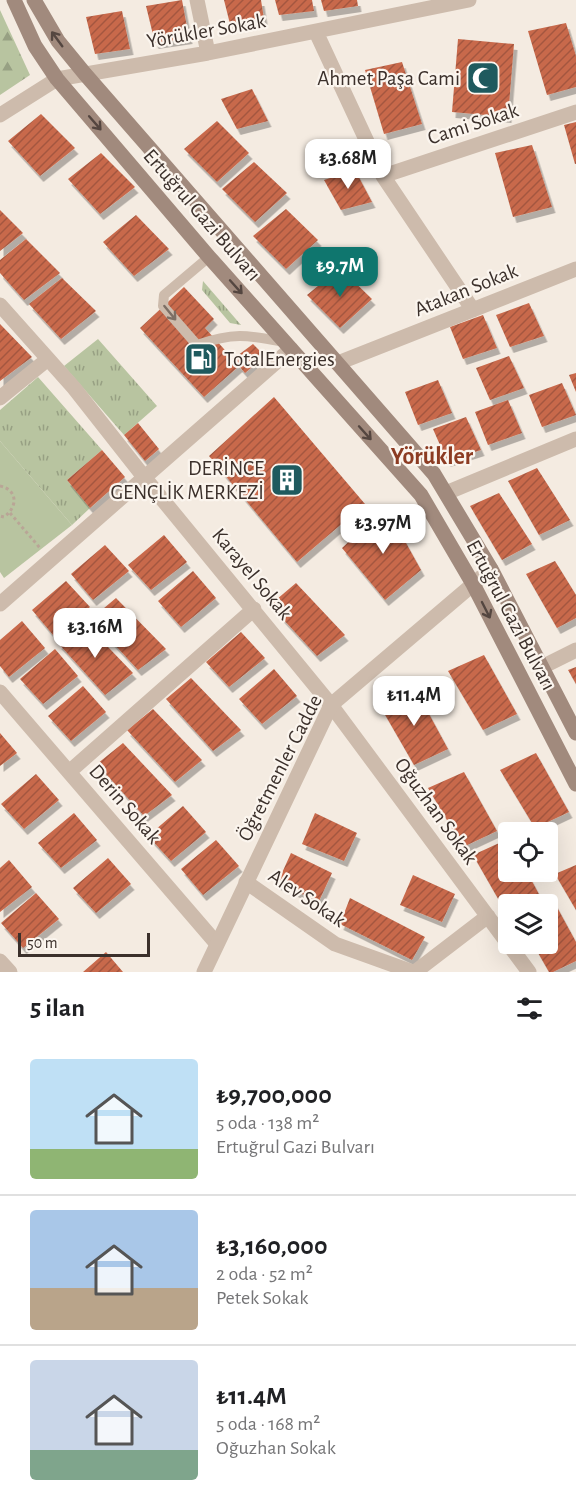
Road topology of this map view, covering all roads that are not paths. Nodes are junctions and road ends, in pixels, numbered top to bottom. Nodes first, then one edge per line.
1 (14, 0) edge
2 (34, 0) edge
3 (196, 0) edge
4 (469, 0) edge
5 (316, 32) junction
6 (208, 53) junction
7 (85, 74) junction
8 (57, 79) junction
9 (576, 112) edge
10 (0, 115) edge
11 (383, 176) junction
12 (209, 257) junction
13 (576, 269) edge
14 (0, 305) edge
15 (473, 310) junction
16 (288, 346) junction
17 (48, 358) junction
18 (338, 363) junction
19 (0, 399) edge
20 (576, 439) edge
21 (144, 477) junction
22 (446, 493) junction
23 (491, 568) junction
24 (473, 584) junction
25 (0, 604) edge
26 (254, 609) junction
27 (576, 650) edge
28 (542, 667) junction
29 (0, 692) edge
30 (331, 705) junction
31 (576, 733) edge
32 (69, 772) junction
33 (576, 784) edge
34 (246, 882) junction
35 (488, 916) junction
36 (217, 944) junction
37 (0, 962) edge
38 (9, 972) edge
39 (204, 972) edge
40 (414, 972) edge
41 (529, 972) edge

1 - 8 main road, Ertuğrul Gazi Bulvarı
7 -> 2 main road, Ertuğrul Gazi Bulvarı
3 - 6 street
4 - 5 street, Yörükler Sokak
5 - 6 street, Yörükler Sokak
5 - 11 street
6 - 7 street, Yörükler Sokak
7 - 8 street, Yörükler Sokak
7 - 18 main road, Ertuğrul Gazi Bulvarı
8 - 10 street
8 -> 12 main road, Ertuğrul Gazi Bulvarı
9 - 11 street, Cami Sokak
11 - 15 street
12 -> 16 main road, Ertuğrul Gazi Bulvarı
12 -> 16 lane
13 - 15 street, Atakan Sokak
14 - 17 street, Karayel Sokak
15 - 18 street, Atakan Sokak
16 - 21 street
16 -> 24 main road, Ertuğrul Gazi Bulvarı
17 - 19 street
17 - 21 street, Karayel Sokak
18 - 22 main road, Ertuğrul Gazi Bulvarı
20 - 22 street
21 - 25 street
21 - 26 street, Karayel Sokak
22 - 23 main road, Ertuğrul Gazi Bulvarı
23 - 24 street, Öğretmenler Cadde
23 - 28 main road, Ertuğrul Gazi Bulvarı
24 - 30 street, Öğretmenler Cadde
24 -> 33 main road, Ertuğrul Gazi Bulvarı
26 - 30 street, Karayel Sokak
26 - 32 street
27 - 28 street
28 - 31 main road, Ertuğrul Gazi Bulvarı
29 - 32 street, Derin Sokak
30 - 34 street, Öğretmenler Cadde
30 - 35 street, Oğuzhan Sokak
32 - 36 street, Derin Sokak
34 - 36 street, Öğretmenler Cadde
34 - 40 street, Alev Sokak
35 - 40 street, Alev Sokak
35 - 41 street, Oğuzhan Sokak
36 - 39 street, Öğretmenler Cadde
37 - 38 street

